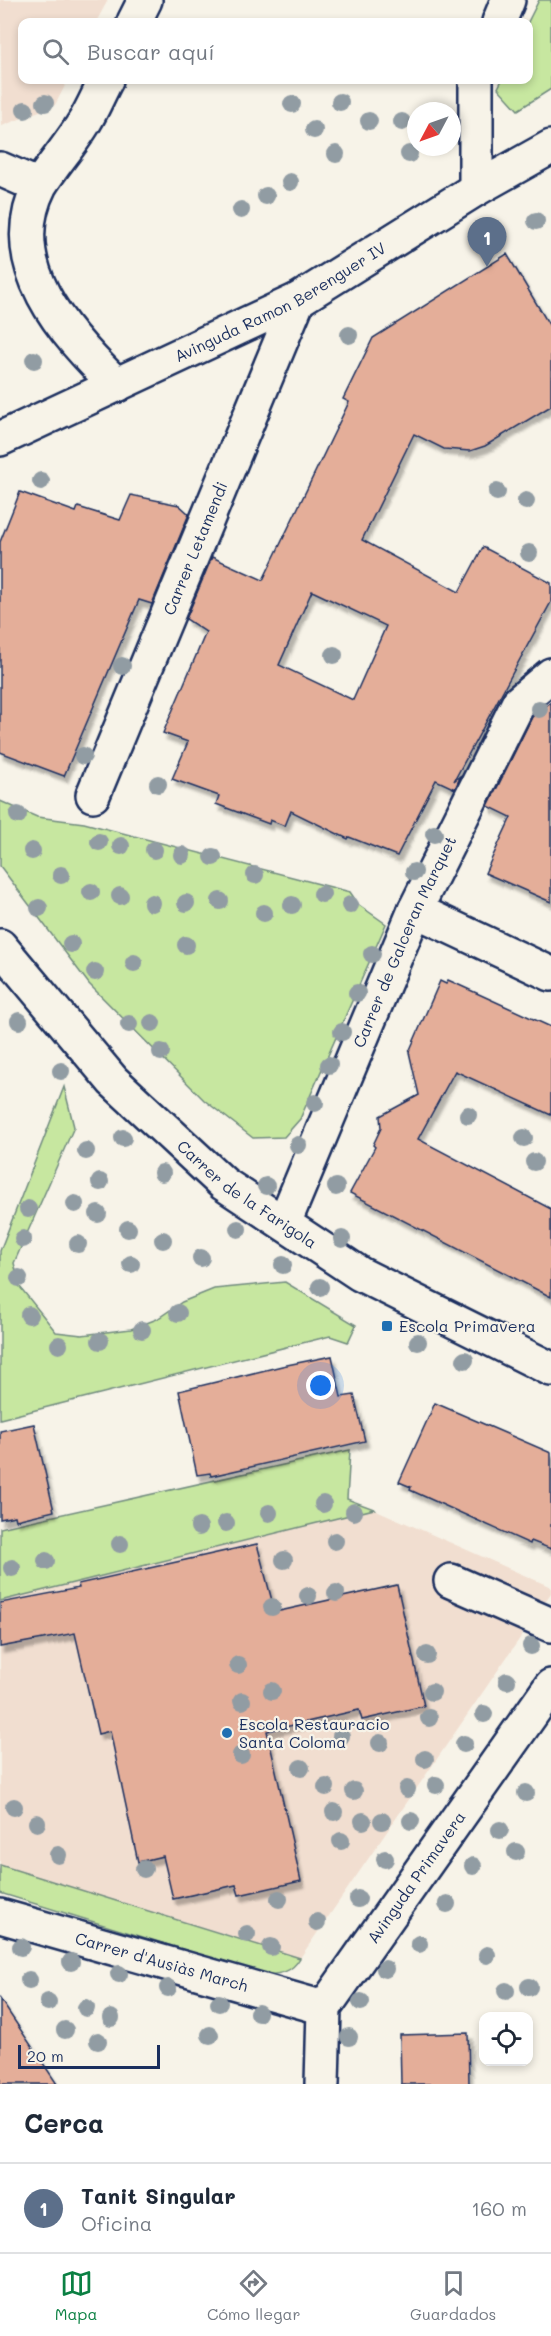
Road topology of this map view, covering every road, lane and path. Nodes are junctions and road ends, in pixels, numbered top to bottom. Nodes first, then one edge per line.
1 (145, 0) edge
2 (508, 0) edge
3 (136, 18) edge
4 (501, 18) edge
5 (104, 84) edge
6 (476, 84) edge
7 (551, 147) edge
8 (0, 170) edge
9 (39, 186) junction
10 (476, 189) junction
11 (298, 300) junction
12 (117, 385) junction
13 (0, 439) edge
14 (551, 675) edge
15 (93, 795) dead end
16 (415, 910) junction
17 (0, 946) edge
18 (551, 974) edge
19 (284, 1223) junction
20 (551, 1369) edge
21 (451, 1581) dead end
22 (551, 1625) edge
23 (551, 1686) edge
24 (0, 1916) edge
25 (324, 2008) junction
26 (322, 2084) edge

1 - 3 street
2 - 4 street
5 - 9 street
6 - 10 street
7 - 10 street, Avinguda Ramon Berenguer IV
8 - 9 street
9 - 12 street
10 - 11 street, Avinguda Ramon Berenguer IV
11 - 12 street, Avinguda Ramon Berenguer IV
11 - 15 street, Carrer Letamendi
12 - 13 street, Avinguda Ramon Berenguer IV
14 - 16 street, Carrer de Galceran Marquet
16 - 18 street
16 - 19 street, Carrer de Galceran Marquet
17 - 19 street, Carrer de la Farigola
19 - 20 street, Carrer de la Farigola
21 - 22 street
23 - 25 street, Avinguda Primavera
24 - 25 street, Carrer d'Ausiàs March
25 - 26 street

